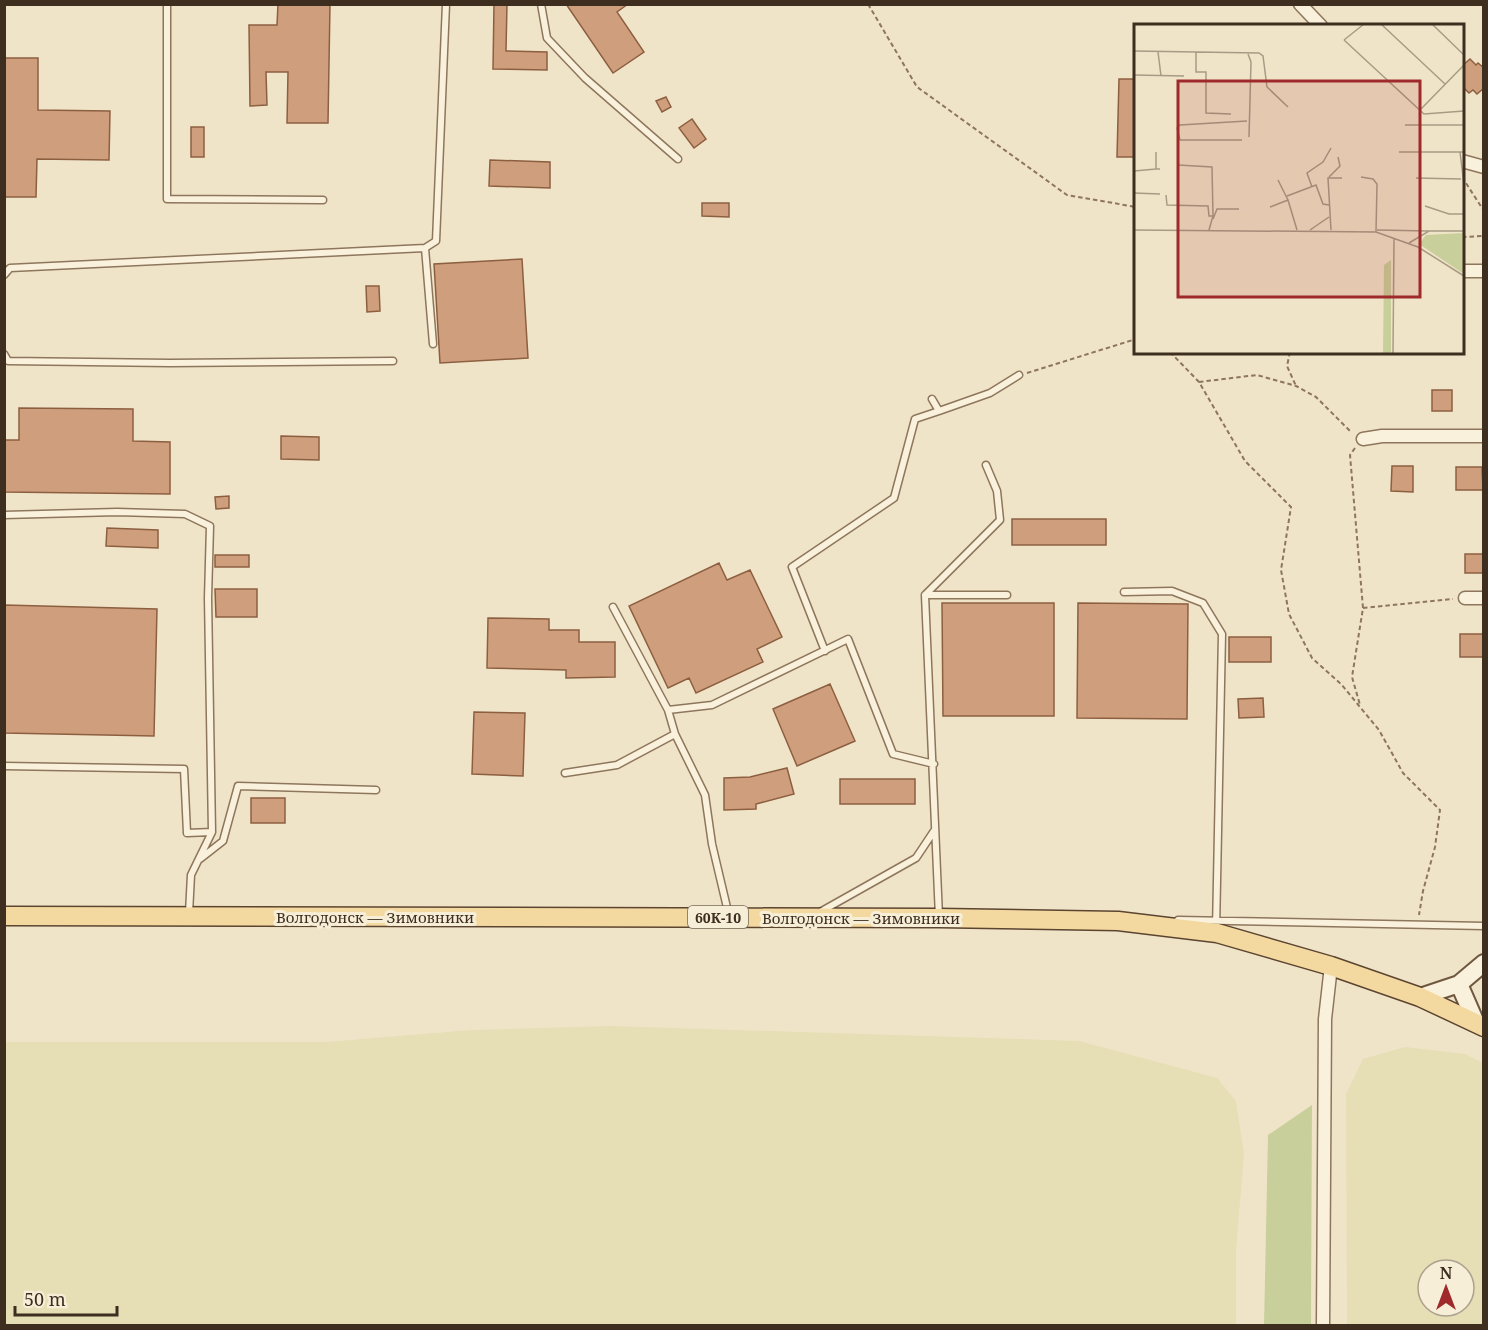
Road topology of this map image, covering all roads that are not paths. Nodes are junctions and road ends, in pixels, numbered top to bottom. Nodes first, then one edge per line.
1 (167, 4) edge
2 (446, 4) edge
3 (541, 4) edge
4 (1300, 4) edge
5 (1319, 24) edge
6 (678, 159) dead end
7 (1464, 162) edge
8 (1484, 167) edge
9 (323, 200) dead end
10 (424, 248) junction
11 (1464, 271) edge
12 (1484, 271) edge
13 (4, 275) edge
14 (433, 344) dead end
15 (4, 354) edge
16 (393, 361) dead end
17 (1019, 375) road end
18 (932, 399) dead end
19 (939, 411) junction
20 (1484, 436) edge
21 (1363, 439) road end
22 (986, 465) dead end
23 (4, 515) edge
24 (1124, 592) dead end
25 (925, 595) junction
26 (1007, 595) dead end
27 (1465, 598) road end
28 (1484, 598) edge
29 (613, 607) dead end
30 (825, 651) junction
31 (668, 710) junction
32 (675, 734) junction
33 (934, 764) junction
34 (4, 766) edge
35 (565, 773) dead end
36 (376, 790) dead end
37 (934, 830) junction
38 (212, 832) junction
39 (198, 862) junction
40 (4, 916) edge
41 (189, 917) junction
42 (729, 917) junction
43 (810, 918) junction
44 (939, 918) junction
45 (1216, 926) junction
46 (1484, 926) edge
47 (1484, 963) edge
48 (1331, 966) junction
49 (1459, 984) junction
50 (1420, 997) junction
51 (1480, 1025) edge
52 (1323, 1326) edge

1 - 9 lane
2 - 10 lane
3 - 6 lane
4 - 5 street
7 - 8 street
10 - 13 lane
10 - 14 lane
11 - 12 street
15 - 16 lane
17 - 19 lane
18 - 19 lane
19 - 30 lane
20 - 21 street
22 - 25 lane
23 - 38 lane
24 - 45 lane
25 - 26 lane
25 - 33 lane
27 - 28 street
29 - 31 lane
30 - 31 lane
30 - 33 lane
31 - 32 lane
32 - 35 lane
32 - 42 lane
33 - 37 lane
34 - 38 lane
36 - 39 lane
37 - 43 lane
37 - 44 lane
38 - 39 lane
39 - 41 lane
40 - 41 main road, Волгодонск — Зимовники / 60К-10
41 - 42 main road, Волгодонск — Зимовники / 60К-10
42 - 43 main road, Волгодонск — Зимовники / 60К-10
43 - 44 main road, Волгодонск — Зимовники / 60К-10
44 - 45 main road, Волгодонск — Зимовники / 60К-10
45 - 46 lane
45 - 48 main road, Волгодонск — Зимовники / 60К-10
47 - 49 street
48 - 50 main road, Волгодонск — Зимовники / 60К-10
48 - 52 street
49 - 50 street
49 - 51 street
50 - 51 main road, Волгодонск — Зимовники / 60К-10

